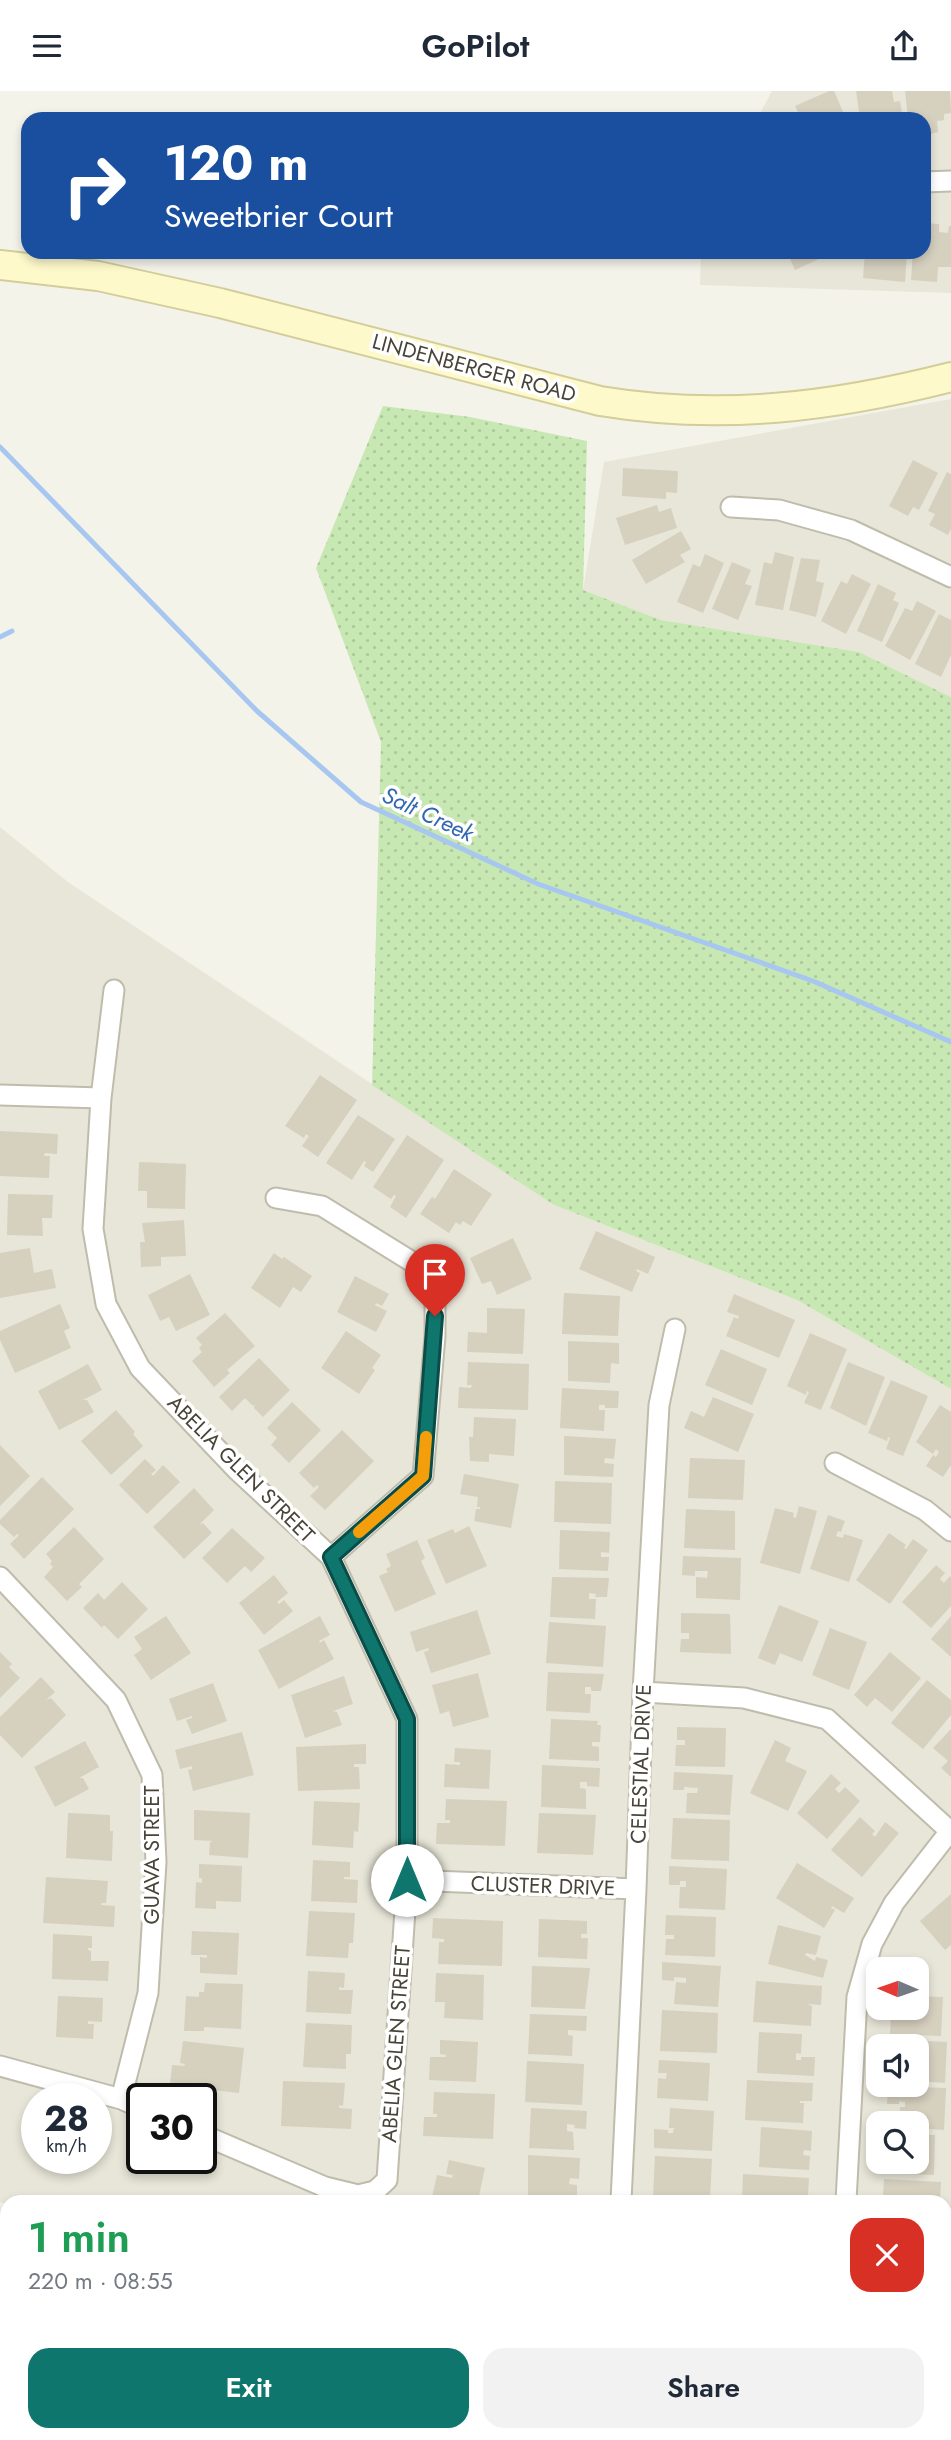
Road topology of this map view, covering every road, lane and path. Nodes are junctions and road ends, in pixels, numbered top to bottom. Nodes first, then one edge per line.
1 (951, 181) edge
2 (931, 182) edge
3 (0, 265) edge
4 (951, 377) edge
5 (731, 507) dead end
6 (951, 577) edge
7 (114, 990) dead end
8 (0, 1095) edge
9 (101, 1098) junction
10 (276, 1198) dead end
11 (675, 1329) dead end
12 (835, 1463) dead end
13 (951, 1531) edge
14 (331, 1557) junction
15 (0, 1577) edge
16 (643, 1692) junction
17 (951, 1831) edge
18 (407, 1880) junction
19 (636, 1889) junction
20 (0, 2066) edge
21 (121, 2099) junction
22 (126, 2101) edge
23 (217, 2141) edge
24 (621, 2195) edge
25 (846, 2195) edge

1 - 2 street
3 - 4 street, LINDENBERGER ROAD
5 - 6 street
7 - 9 street, ABELIA GLEN STREET
8 - 9 street
9 - 14 street, ABELIA GLEN STREET
10 - 14 street
11 - 16 street, CELESTIAL DRIVE
12 - 13 street
14 - 18 street, ABELIA GLEN STREET
15 - 21 street, GUAVA STREET
16 - 17 street
16 - 19 street, CELESTIAL DRIVE
17 - 25 street
18 - 19 street, CLUSTER DRIVE
18 - 23 street, ABELIA GLEN STREET
19 - 24 street, CELESTIAL DRIVE
20 - 21 street
21 - 22 street

